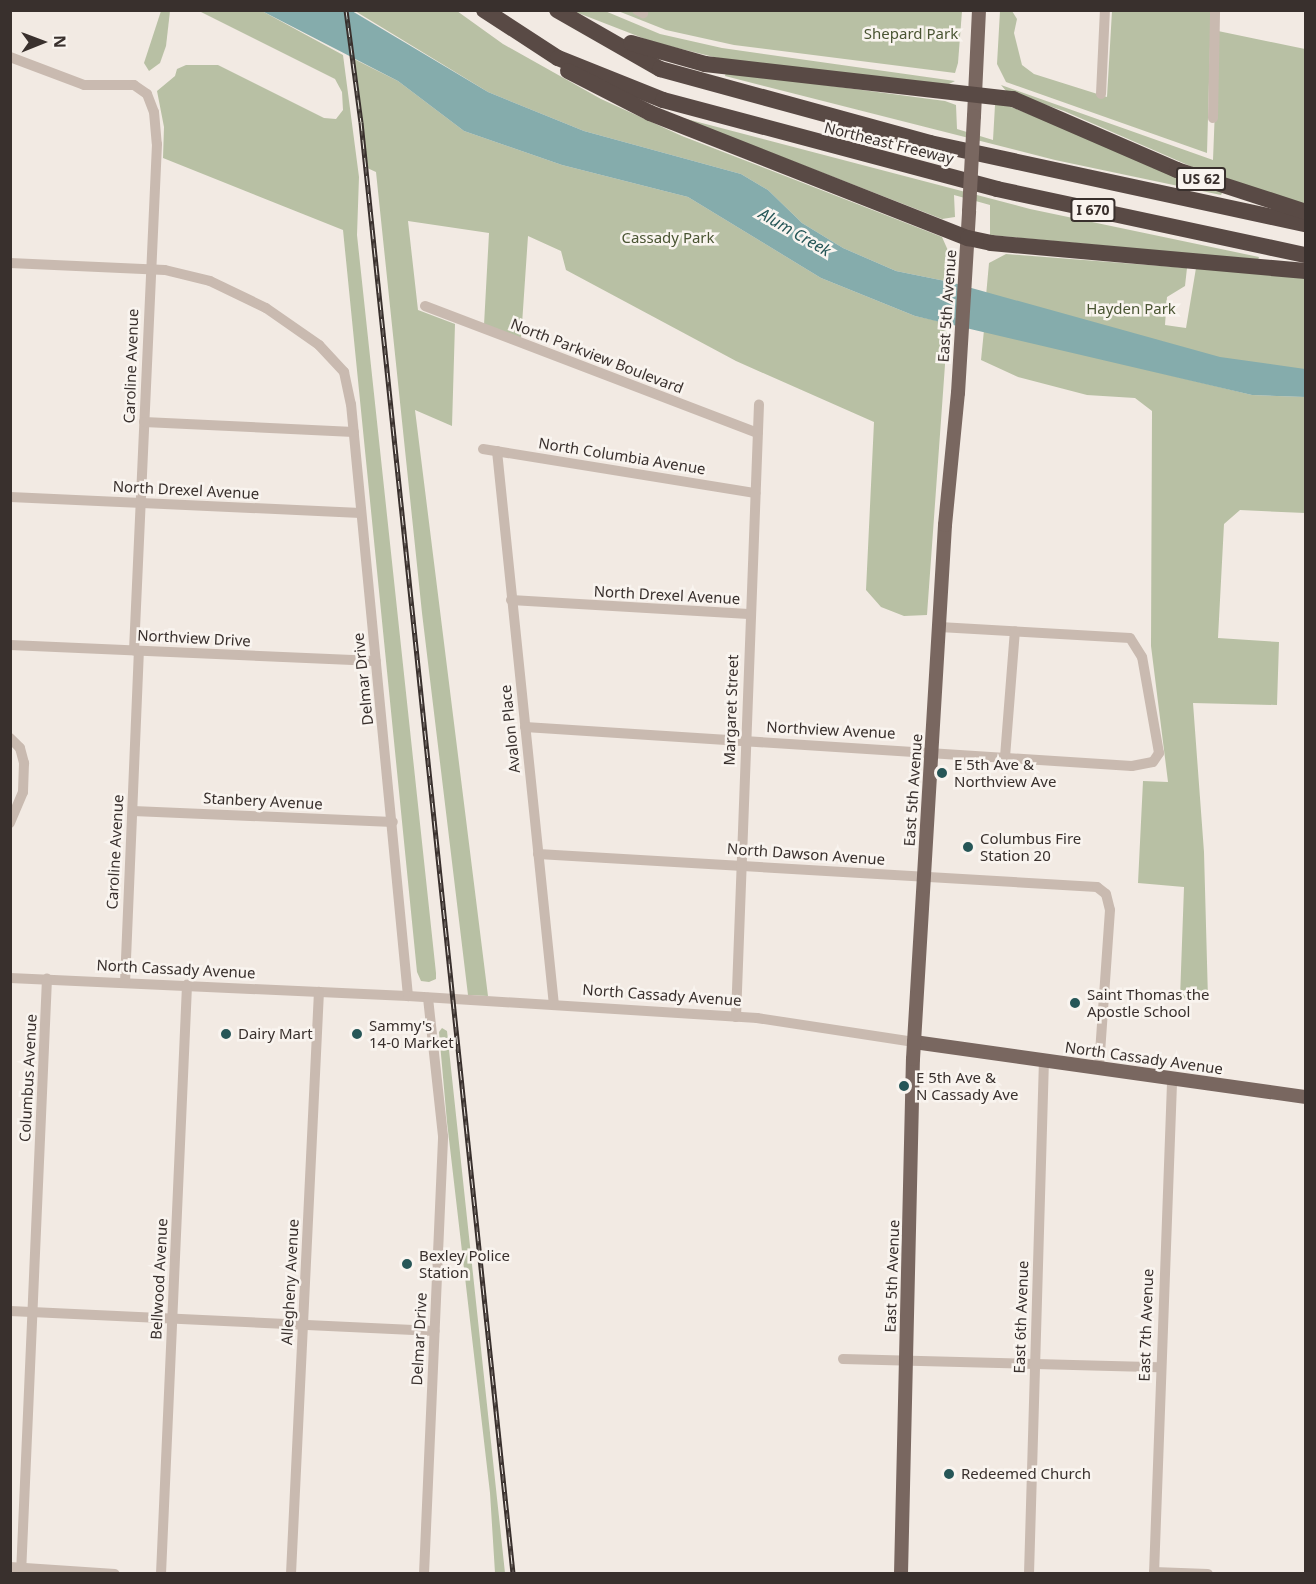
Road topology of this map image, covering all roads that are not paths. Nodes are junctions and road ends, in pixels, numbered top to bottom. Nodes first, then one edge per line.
1 (484, 10) edge
2 (557, 10) edge
3 (979, 10) edge
4 (1105, 10) edge
5 (1215, 10) edge
6 (580, 22) junction
7 (508, 29) junction
8 (10, 57) edge
9 (975, 92) junction
10 (1101, 94) dead end
11 (1213, 118) dead end
12 (1305, 212) edge
13 (1305, 224) edge
14 (968, 238) junction
15 (1305, 255) edge
16 (10, 263) edge
17 (150, 269) junction
18 (1305, 271) edge
19 (425, 306) dead end
20 (759, 404) dead end
21 (144, 422) junction
22 (354, 432) junction
23 (758, 433) junction
24 (483, 449) dead end
25 (497, 451) junction
26 (755, 493) junction
27 (10, 497) edge
28 (141, 503) junction
29 (361, 513) junction
30 (511, 600) junction
31 (749, 614) junction
32 (939, 627) junction
33 (1015, 631) junction
34 (10, 645) edge
35 (137, 650) junction
36 (376, 661) junction
37 (525, 727) junction
38 (10, 738) edge
39 (745, 740) junction
40 (932, 751) junction
41 (1005, 757) junction
42 (133, 811) junction
43 (393, 822) junction
44 (10, 823) edge
45 (538, 854) junction
46 (739, 865) junction
47 (924, 877) junction
48 (10, 978) edge
49 (47, 979) junction
50 (125, 982) junction
51 (187, 985) junction
52 (319, 992) junction
53 (408, 996) junction
54 (428, 998) junction
55 (554, 1005) junction
56 (736, 1017) junction
57 (914, 1042) junction
58 (1044, 1061) junction
59 (1099, 1069) junction
60 (1172, 1078) junction
61 (1305, 1097) edge
62 (10, 1311) edge
63 (32, 1312) junction
64 (172, 1318) junction
65 (303, 1325) junction
66 (435, 1331) junction
67 (843, 1359) dead end
68 (906, 1363) junction
69 (1034, 1365) junction
70 (1159, 1367) junction
71 (17, 1569) edge
72 (1154, 1573) edge
73 (115, 1574) edge
74 (161, 1574) edge
75 (291, 1574) edge
76 (424, 1574) edge
77 (901, 1574) edge
78 (1029, 1574) edge
79 (1208, 1574) edge

1 - 7 highway, Northeast Freeway / I 670
2 - 6 highway, Northeast Freeway / I 670
3 - 9 main road, East 5th Avenue
4 - 10 street
5 - 11 street
6 - 9 highway
6 - 13 highway, Northeast Freeway / I 670
7 - 14 highway
7 - 15 highway, Northeast Freeway / I 670
8 - 17 street, Caroline Avenue
9 - 12 highway, US 62
9 - 14 main road, East 5th Avenue, bridge
14 - 18 highway
14 - 32 main road, East 5th Avenue
16 - 17 street
17 - 21 street, Caroline Avenue
17 - 22 street, Delmar Drive
19 - 23 street, North Parkview Boulevard
20 - 23 street, Margaret Street
21 - 22 street
21 - 28 street, Caroline Avenue
22 - 29 street, Delmar Drive
23 - 26 street, Margaret Street
24 - 25 street, North Columbia Avenue
25 - 26 street, North Columbia Avenue
25 - 30 street, Avalon Place
26 - 31 street, Margaret Street
27 - 28 street, North Drexel Avenue
28 - 29 street, North Drexel Avenue
28 - 35 street, Caroline Avenue
29 - 36 street, Delmar Drive
30 - 31 street, North Drexel Avenue
30 - 37 street, Avalon Place
31 - 39 street, Margaret Street
32 - 33 street
32 - 40 main road, East 5th Avenue
33 - 41 street
33 - 41 street, Northview Avenue
34 - 35 street, Northview Drive
35 - 36 street, Northview Drive
35 - 42 street, Caroline Avenue
36 - 43 street, Delmar Drive
37 - 39 street, Northview Avenue
37 - 45 street, Avalon Place
38 - 44 street
39 - 40 street, Northview Avenue
39 - 46 street, Margaret Street
40 - 41 street, Northview Avenue
40 - 47 main road, East 5th Avenue
42 - 43 street, Stanbery Avenue
42 - 50 street, Caroline Avenue
43 - 53 street, Delmar Drive
45 - 46 street, North Dawson Avenue
45 - 55 street, Avalon Place
46 - 47 street, North Dawson Avenue
46 - 56 street, Margaret Street
47 - 57 main road, East 5th Avenue
47 - 59 street, North Dawson Avenue
48 - 49 street, North Cassady Avenue
49 - 50 street, North Cassady Avenue
49 - 63 street, Columbus Avenue
50 - 51 street, North Cassady Avenue
51 - 52 street, North Cassady Avenue
51 - 64 street, Bellwood Avenue
52 - 53 street, North Cassady Avenue
52 - 65 street, Allegheny Avenue
53 - 54 street, North Cassady Avenue
54 - 55 street, North Cassady Avenue
54 - 66 street, Delmar Drive
55 - 56 street, North Cassady Avenue
56 - 57 street, North Cassady Avenue
57 - 58 main road, North Cassady Avenue
57 - 68 main road, East 5th Avenue
58 - 59 main road, North Cassady Avenue
58 - 69 street, East 6th Avenue
59 - 60 main road, North Cassady Avenue
60 - 61 main road, North Cassady Avenue
60 - 70 street, East 7th Avenue
62 - 63 street
63 - 64 street
63 - 71 street, Columbus Avenue
64 - 65 street
64 - 74 street, Bellwood Avenue
65 - 66 street
65 - 75 street, Allegheny Avenue
66 - 76 street, Delmar Drive
67 - 68 street
68 - 69 street
68 - 77 main road, East 5th Avenue
69 - 70 street
69 - 78 street, East 6th Avenue
70 - 72 street, East 7th Avenue
71 - 73 street
72 - 79 street

